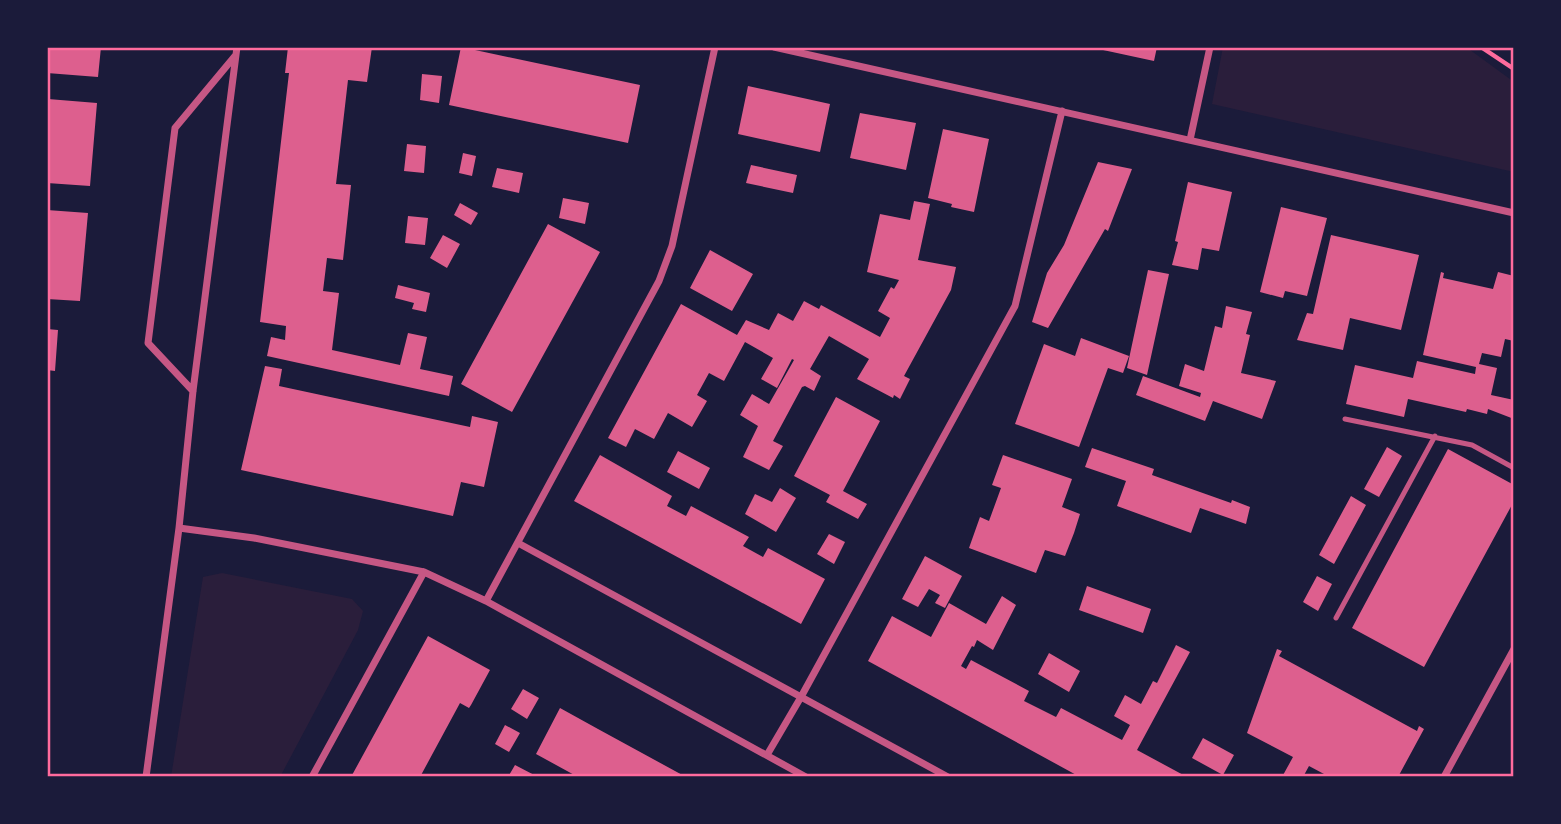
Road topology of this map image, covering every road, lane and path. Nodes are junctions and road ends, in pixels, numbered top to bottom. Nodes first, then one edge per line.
1 (715, 47) edge
2 (774, 47) edge
3 (1210, 47) edge
4 (1481, 47) edge
5 (236, 52) edge
6 (1514, 69) edge
7 (1062, 111) junction
8 (1190, 140) junction
9 (1514, 213) edge
10 (193, 391) junction
11 (1345, 419) dead end
12 (1435, 436) junction
13 (1514, 468) edge
14 (179, 528) junction
15 (519, 543) junction
16 (424, 572) junction
17 (486, 601) junction
18 (1336, 618) dead end
19 (1514, 649) edge
20 (802, 697) junction
21 (767, 755) junction
22 (146, 777) edge
23 (312, 777) edge
24 (806, 777) edge
25 (948, 777) edge
26 (1444, 777) edge

1 - 15 street
2 - 7 street
3 - 8 street
4 - 6 path
5 - 10 street
5 - 10 street
7 - 8 street
7 - 20 street
8 - 9 street
10 - 14 street
11 - 12 lane
12 - 13 lane
12 - 18 lane
14 - 16 street
14 - 22 street
15 - 17 street
15 - 20 street
16 - 17 street
16 - 23 street
17 - 21 street
19 - 26 street
20 - 21 street
20 - 25 street
21 - 24 street

